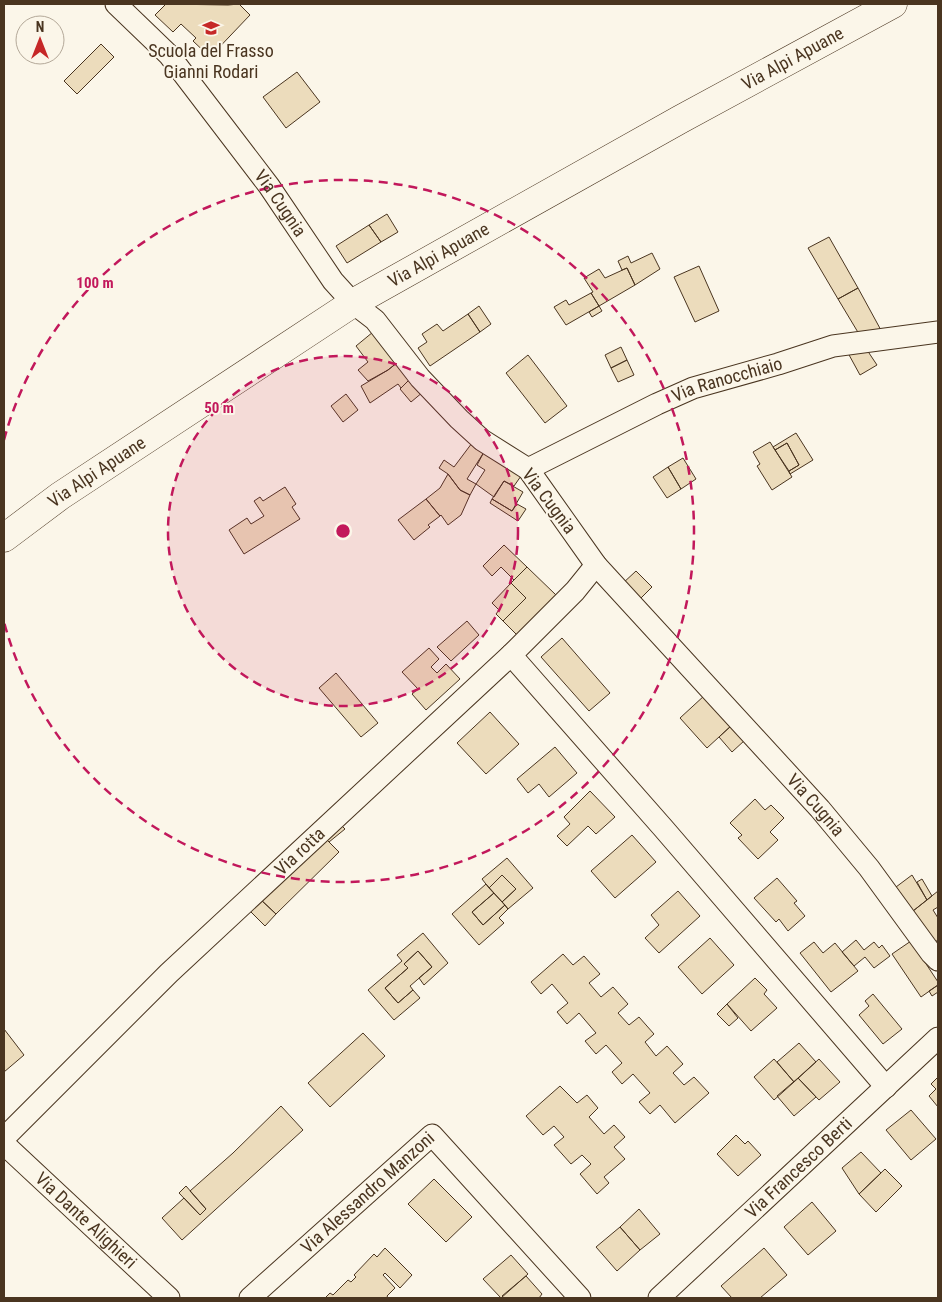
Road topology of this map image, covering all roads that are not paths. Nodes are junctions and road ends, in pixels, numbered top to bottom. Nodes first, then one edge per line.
1 (116, 4) edge
2 (893, 4) edge
3 (353, 303) junction
4 (938, 332) edge
5 (528, 468) junction
6 (4, 538) edge
7 (596, 565) junction
8 (511, 655) junction
9 (938, 960) edge
10 (938, 1038) edge
11 (886, 1088) junction
12 (4, 1138) edge
13 (4, 1144) edge
14 (169, 1298) edge
15 (250, 1298) edge
16 (580, 1298) edge
17 (659, 1298) edge

1 - 3 street, Via Cugnia
2 - 3 main road, Via Alpi Apuane
3 - 5 street, Via Cugnia
3 - 6 main road, Via Alpi Apuane
4 - 5 street, Via Ranocchiaio
5 - 7 street, Via Cugnia
7 - 8 street, Via rotta
7 - 9 street, Via Cugnia
8 - 11 street
8 - 12 street, Via rotta
10 - 11 street, Via Francesco Berti
11 - 17 street, Via Francesco Berti
13 - 14 street, Via Dante Alighieri
15 - 16 street, Via Alessandro Manzoni

